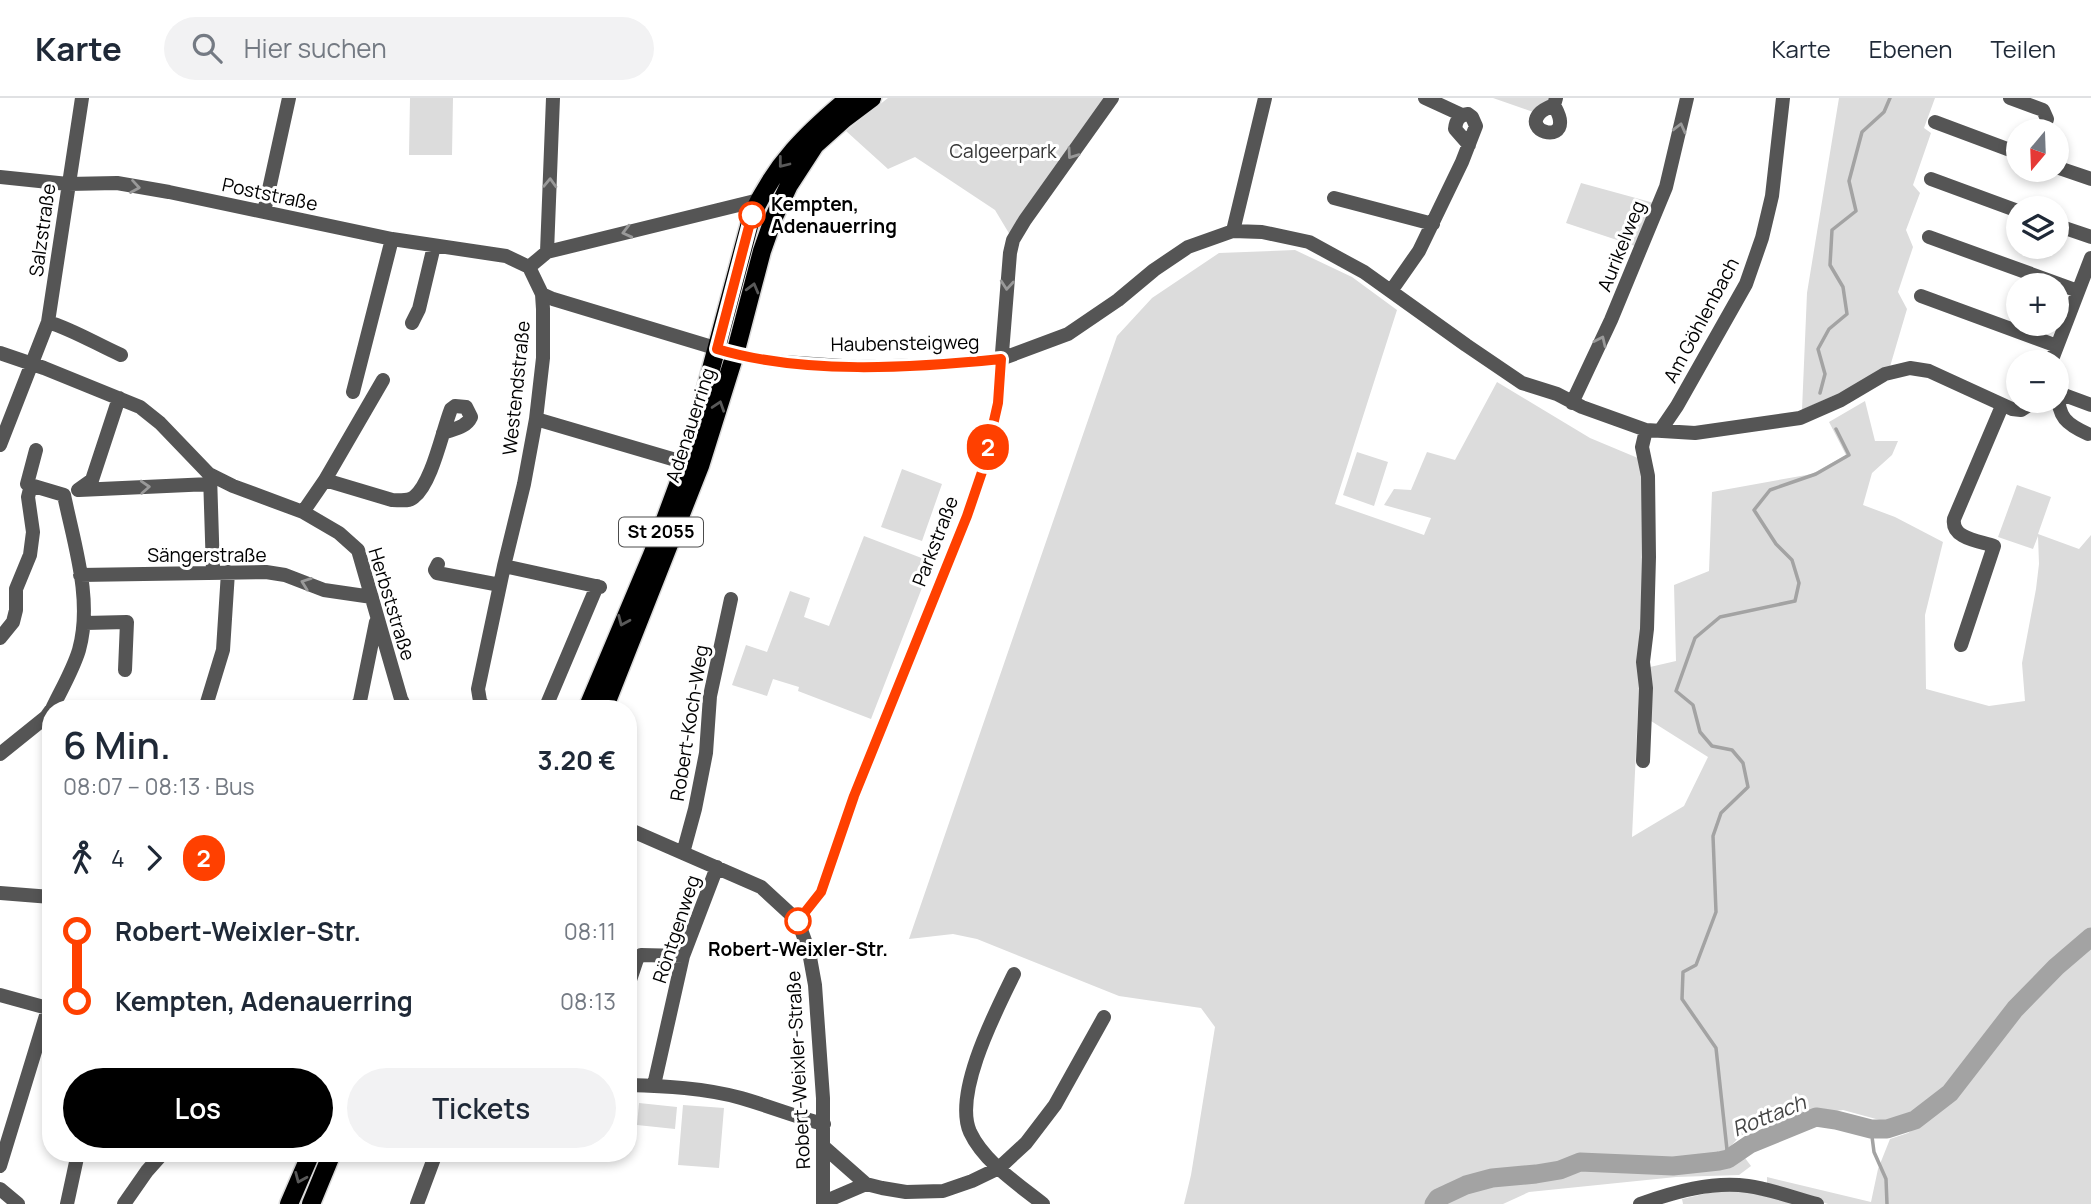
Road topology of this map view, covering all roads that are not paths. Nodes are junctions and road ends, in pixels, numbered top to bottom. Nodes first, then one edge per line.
1 (82, 98) edge
2 (289, 98) edge
3 (553, 98) edge
4 (849, 98) edge
5 (872, 98) edge
6 (1112, 98) edge
7 (1265, 98) edge
8 (1425, 98) edge
9 (1687, 98) edge
10 (1783, 98) edge
11 (2010, 98) edge
12 (2047, 119) edge
13 (1935, 122) dead end
14 (2006, 149) edge
15 (2069, 171) edge
16 (0, 177) edge
17 (1931, 179) dead end
18 (2091, 179) edge
19 (68, 184) junction
20 (1334, 198) dead end
21 (759, 200) junction
22 (2006, 207) edge
23 (264, 212) junction
24 (1433, 224) junction
25 (2069, 229) edge
26 (1233, 231) junction
27 (1929, 237) dead end
28 (2091, 237) edge
29 (392, 239) junction
30 (434, 246) junction
31 (547, 252) junction
32 (2091, 258) edge
33 (529, 267) junction
34 (1391, 291) junction
35 (2078, 291) junction
36 (542, 294) junction
37 (1921, 296) dead end
38 (48, 322) junction
39 (412, 323) dead end
40 (2057, 346) junction
41 (717, 349) junction
42 (2056, 350) edge
43 (0, 353) edge
44 (735, 354) junction
45 (121, 355) dead end
46 (1001, 359) junction
47 (32, 364) junction
48 (383, 380) dead end
49 (353, 392) dead end
50 (2069, 397) edge
51 (119, 398) junction
52 (1572, 403) junction
53 (2091, 405) edge
54 (1677, 406) junction
55 (2002, 406) junction
56 (2006, 407) edge
57 (2060, 413) edge
58 (536, 419) junction
59 (1653, 431) junction
60 (443, 433) dead end
61 (1695, 433) junction
62 (2088, 434) dead end
63 (0, 445) edge
64 (36, 450) dead end
65 (686, 463) junction
66 (210, 479) junction
67 (325, 480) junction
68 (30, 485) junction
69 (79, 490) junction
70 (64, 495) junction
71 (303, 512) junction
72 (438, 564) dead end
73 (504, 566) junction
74 (213, 571) junction
75 (228, 572) junction
76 (80, 575) junction
77 (500, 585) junction
78 (372, 597) junction
79 (731, 599) dead end
80 (377, 618) junction
81 (85, 623) junction
82 (4, 633) edge
83 (1961, 645) dead end
84 (125, 670) dead end
85 (56, 700) edge
86 (208, 700) edge
87 (360, 700) edge
88 (402, 700) edge
89 (480, 700) edge
90 (549, 700) edge
91 (591, 700) edge
92 (608, 700) edge
93 (42, 720) edge
94 (0, 754) edge
95 (1643, 761) dead end
96 (637, 833) edge
97 (683, 853) junction
98 (717, 867) junction
99 (0, 893) edge
100 (42, 896) edge
101 (798, 921) junction
102 (683, 956) junction
103 (637, 962) edge
104 (1014, 974) dead end
105 (0, 995) edge
106 (42, 1007) edge
107 (1104, 1017) dead end
108 (42, 1034) edge
109 (637, 1085) edge
110 (654, 1085) junction
111 (824, 1124) junction
112 (824, 1147) junction
113 (76, 1162) edge
114 (150, 1162) edge
115 (155, 1162) edge
116 (307, 1162) edge
117 (328, 1162) edge
118 (433, 1162) edge
119 (0, 1166) edge
120 (999, 1168) junction
121 (147, 1171) junction
122 (866, 1184) junction
123 (0, 1189) edge
124 (823, 1203) edge
125 (18, 1204) edge
126 (67, 1204) edge
127 (124, 1204) edge
128 (289, 1204) edge
129 (311, 1204) edge
130 (417, 1204) edge
131 (1043, 1204) edge
132 (1640, 1204) edge
133 (1817, 1204) edge

1 - 19 street, Salzstraße
2 - 23 street
31 -> 3 street
4 -> 21 main road, Adenauerring / St 2055
44 -> 5 main road, Adenauerring / St 2055
6 -> 46 street, Parkstraße
7 - 26 street
8 - 24 street
52 -> 9 street, Aurikelweg
10 - 54 street, Am Göhlenbach
11 - 12 street
13 - 14 street
15 - 18 street
16 - 19 street, Poststraße
17 - 22 street
19 -> 23 street, Poststraße
19 - 38 street, Salzstraße
20 - 24 street
21 -> 31 street
21 - 41 main road, Adenauerring / St 2055
23 - 29 street, Poststraße
24 - 34 street
25 - 28 street
26 - 34 street, Haubensteigweg
26 - 46 street, Haubensteigweg
27 - 35 street
29 - 30 street, Poststraße
29 - 49 street
30 - 33 street, Poststraße
30 - 39 street
31 - 33 street
32 - 35 street
33 - 36 street, Westendstraße
34 - 52 street, Haubensteigweg
35 - 40 street
36 - 41 street, Haubensteigweg
36 - 58 street, Westendstraße
37 - 40 street
38 - 45 street
38 - 47 street, Salzstraße
40 - 42 street
41 - 44 street, Haubensteigweg
41 - 65 main road, Adenauerring / St 2055
43 - 47 street
44 - 46 street, Haubensteigweg
92 -> 44 main road, Adenauerring / St 2055
46 - 101 street, Parkstraße
47 - 51 street
47 - 63 street, Salzstraße
48 - 67 street
50 - 53 street
51 - 66 street
51 - 69 street
52 - 59 street, Haubensteigweg
54 - 59 street, Am Göhlenbach
54 - 61 street
55 - 56 street
55 - 61 street, Haubensteigweg
55 - 83 street
57 - 62 street
58 - 65 street
58 - 73 street, Westendstraße
59 - 61 street, Haubensteigweg
59 - 95 street
60 - 67 street
64 - 68 street
65 -> 91 main road, Adenauerring / St 2055
69 -> 66 street, Herbststraße
66 - 71 street, Herbststraße
66 - 74 street
67 - 71 street
68 - 70 street
68 - 82 street
69 - 70 street, Herbststraße
70 - 76 street
71 - 78 street, Herbststraße
72 - 77 street
73 - 77 street, Westendstraße
73 - 90 street
74 - 75 street, Sängerstraße
74 - 76 street, Sängerstraße
78 -> 75 street, Sängerstraße
75 - 86 street
76 - 81 street
77 - 89 street, Westendstraße
78 - 80 street, Herbststraße
79 - 97 street, Robert-Koch-Weg
80 - 87 street
80 - 88 street, Herbststraße
81 - 84 street
81 - 85 street
93 - 94 street
96 - 97 street, Robert-Weixler-Straße
97 - 98 street, Robert-Weixler-Straße
98 - 101 street, Robert-Weixler-Straße
98 - 102 street, Röntgenweg
99 - 100 street
101 - 111 street, Robert-Weixler-Straße
102 - 103 street
102 - 110 street, Röntgenweg
104 - 120 street
105 - 106 street
107 - 120 street
108 - 119 street
109 - 110 street
110 - 111 street
111 - 112 street, Robert-Weixler-Straße
112 - 122 street
112 - 124 street, Robert-Weixler-Straße
113 - 126 street
114 - 121 street
115 - 121 street
116 -> 128 main road
117 - 129 main road
118 - 130 street
120 - 122 street
120 - 131 street
121 - 127 street
122 - 124 street
123 - 125 street
132 - 133 street

